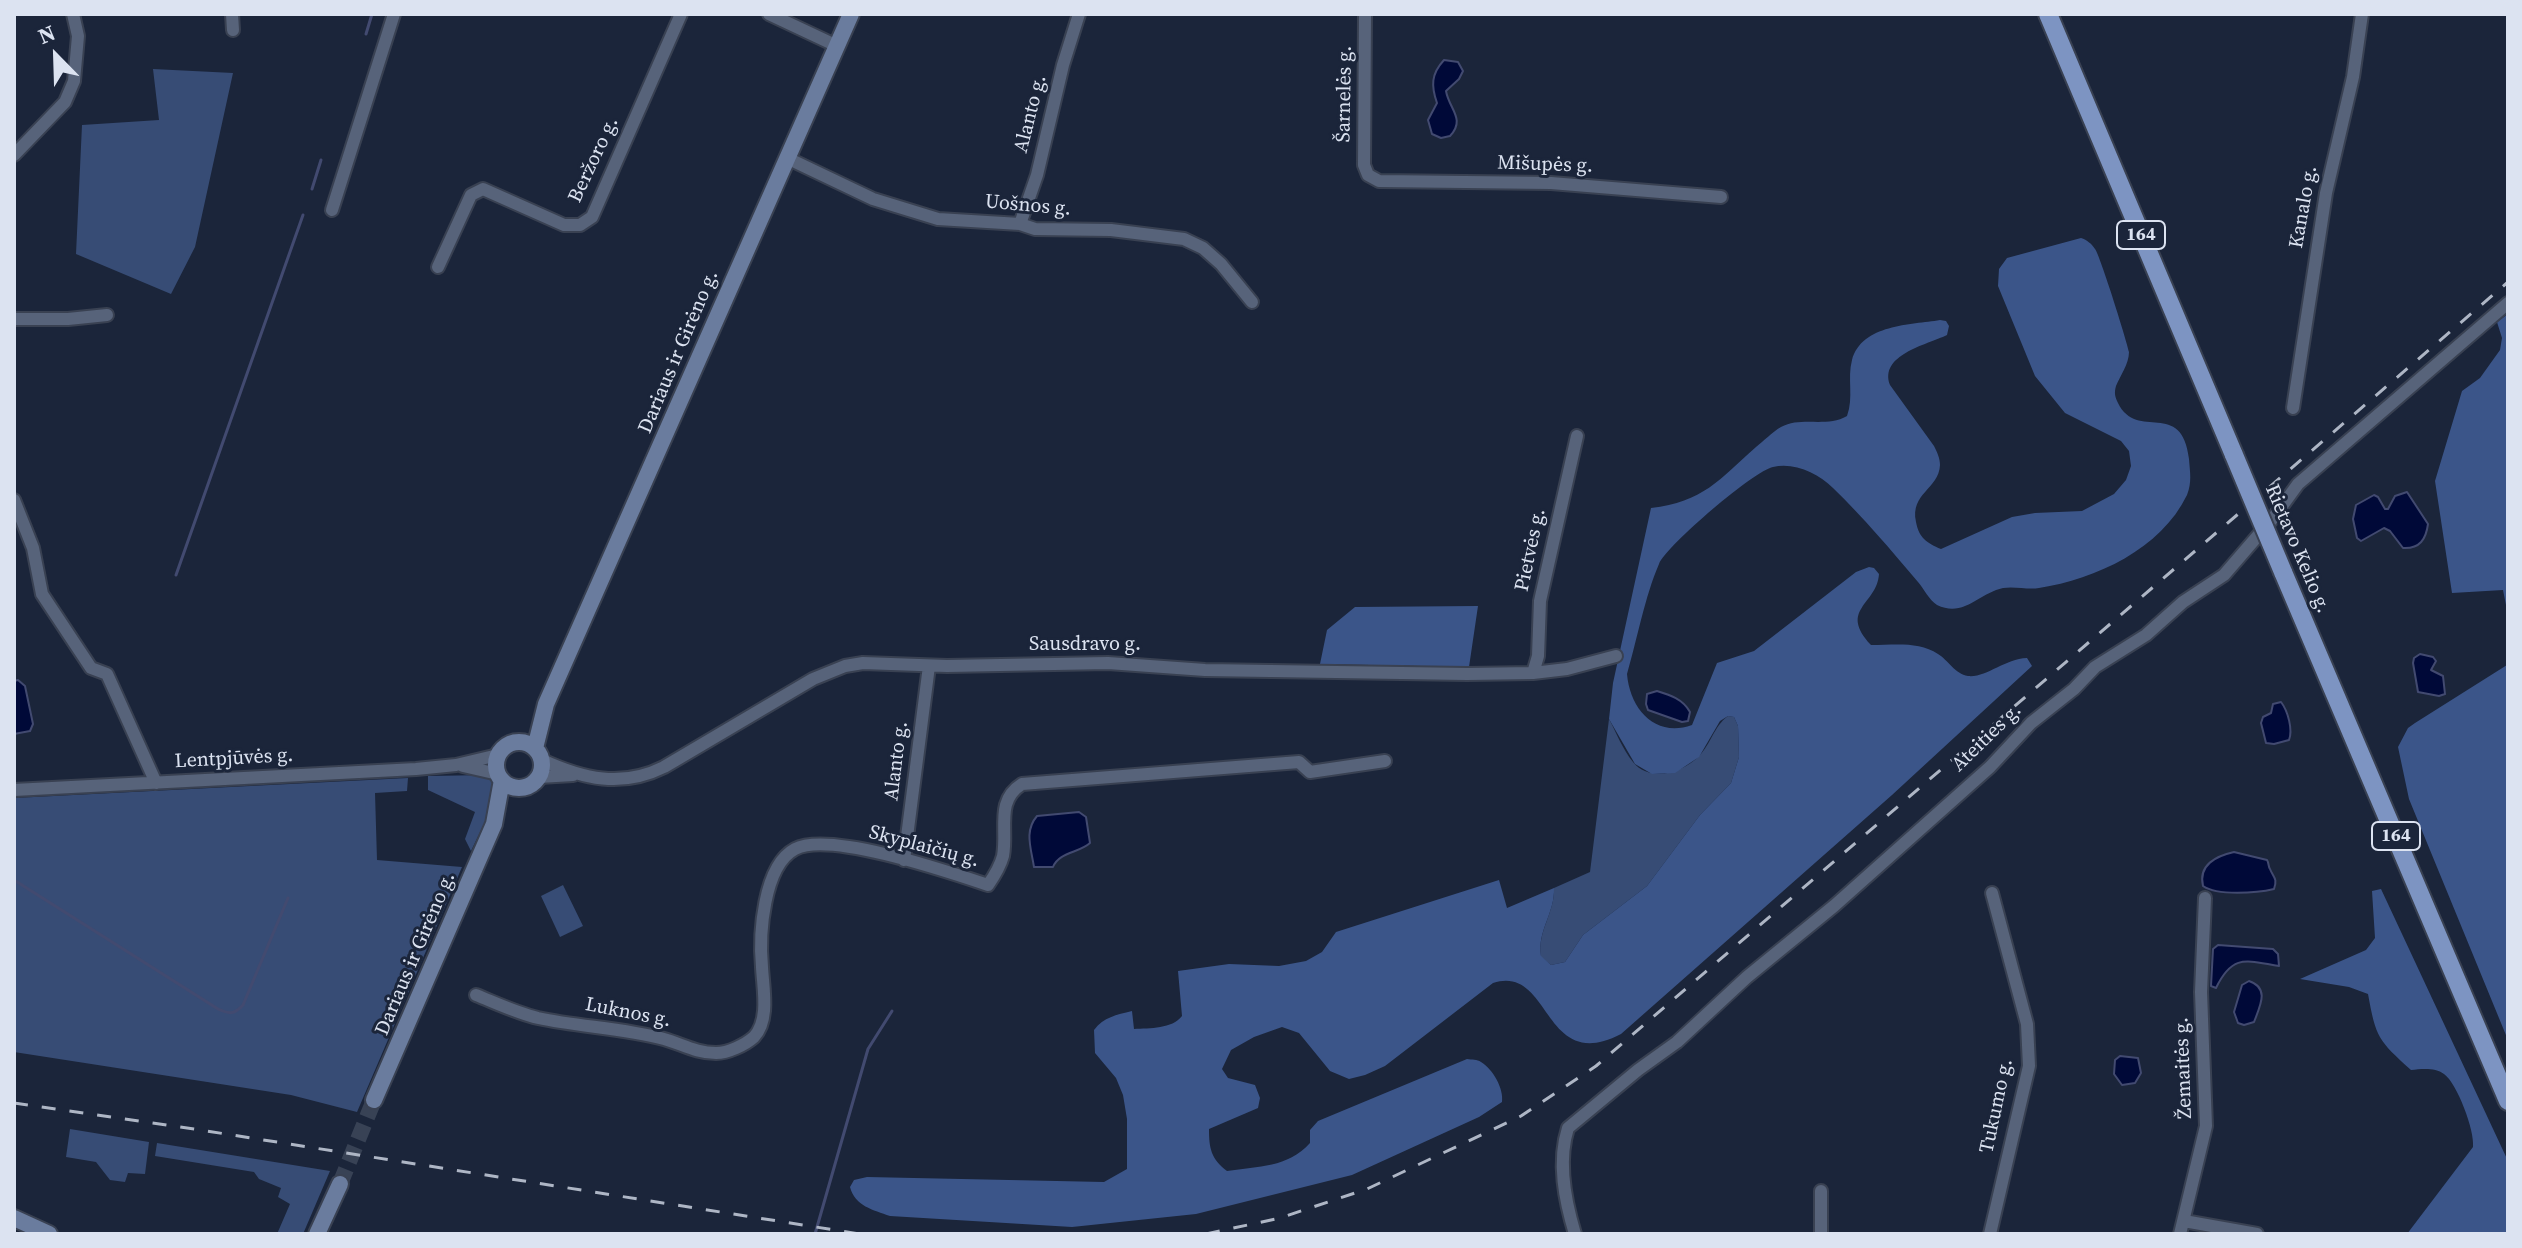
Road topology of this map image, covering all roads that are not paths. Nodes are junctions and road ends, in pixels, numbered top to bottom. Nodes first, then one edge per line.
1 (73, 14) edge
2 (232, 14) edge
3 (394, 14) edge
4 (681, 14) edge
5 (769, 14) edge
6 (851, 14) edge
7 (1079, 14) edge
8 (1365, 14) edge
9 (2048, 14) edge
10 (2362, 14) edge
11 (233, 30) dead end
12 (837, 46) junction
13 (14, 155) edge
14 (787, 158) junction
15 (1368, 175) joint
16 (1721, 197) dead end
17 (332, 210) dead end
18 (1020, 224) junction
19 (438, 267) dead end
20 (1252, 302) dead end
21 (2508, 303) edge
22 (107, 315) dead end
23 (14, 319) edge
24 (2293, 408) dead end
25 (1577, 436) dead end
26 (14, 500) edge
27 (1616, 656) dead end
28 (929, 666) junction
29 (1533, 673) junction
30 (498, 755) junction
31 (534, 757) junction
32 (1385, 761) dead end
33 (456, 765) junction
34 (500, 777) junction
35 (156, 783) junction
36 (519, 788) junction
37 (14, 790) edge
38 (494, 824) junction
39 (904, 860) junction
40 (1992, 893) dead end
41 (2205, 898) dead end
42 (476, 995) dead end
43 (762, 1023) joint
44 (374, 1100) tunnel mouth
45 (2508, 1101) edge
46 (340, 1184) tunnel mouth
47 (1821, 1191) dead end
48 (14, 1218) edge
49 (2182, 1227) edge
50 (49, 1234) edge
51 (317, 1234) edge
52 (1575, 1234) edge
53 (1821, 1234) edge
54 (1990, 1234) edge
55 (2257, 1234) edge

1 - 13 street
2 - 11 street
3 - 17 street
4 - 19 street, Beržoro g.
5 - 12 street
6 - 12 main road, Dariaus ir Girėno g.
7 - 18 street, Alanto g.
8 - 15 street, Šarnelės g.
9 - 45 main road, Rietavo Kelio g. / 164, bridge
10 - 24 street, Kanalo g.
12 - 14 main road, Dariaus ir Girėno g.
14 - 18 street, Uošnos g.
14 - 31 main road, Dariaus ir Girėno g.
15 - 16 street, Mišupės g.
18 - 20 street, Uošnos g.
21 - 52 street, Ateities g.
22 - 23 street
25 - 29 street, Pietvės g.
26 - 35 street
27 - 29 street, Sausdravo g.
28 - 29 street, Sausdravo g.
28 - 31 street, Sausdravo g.
28 - 39 street, Alanto g.
30 - 31 main road, Dariaus ir Girėno g.
30 - 33 street, Lentpjūvės g.
30 - 34 main road, Dariaus ir Girėno g.
31 - 36 main road, Dariaus ir Girėno g.
32 - 39 street, Skyplaičių g.
33 - 34 street, Lentpjūvės g.
33 - 35 street, Lentpjūvės g.
34 - 36 main road
34 - 38 main road, Dariaus ir Girėno g.
35 - 37 street, Lentpjūvės g.
36 - 38 main road, Dariaus ir Girėno g.
38 - 44 main road, Dariaus ir Girėno g.
39 - 43 street, Skyplaičių g.
40 - 54 street, Tukumo g.
41 - 49 street, Žemaitės g.
42 - 43 street, Luknos g.
46 - 51 main road
47 - 53 street
48 - 50 main road
49 - 55 street

